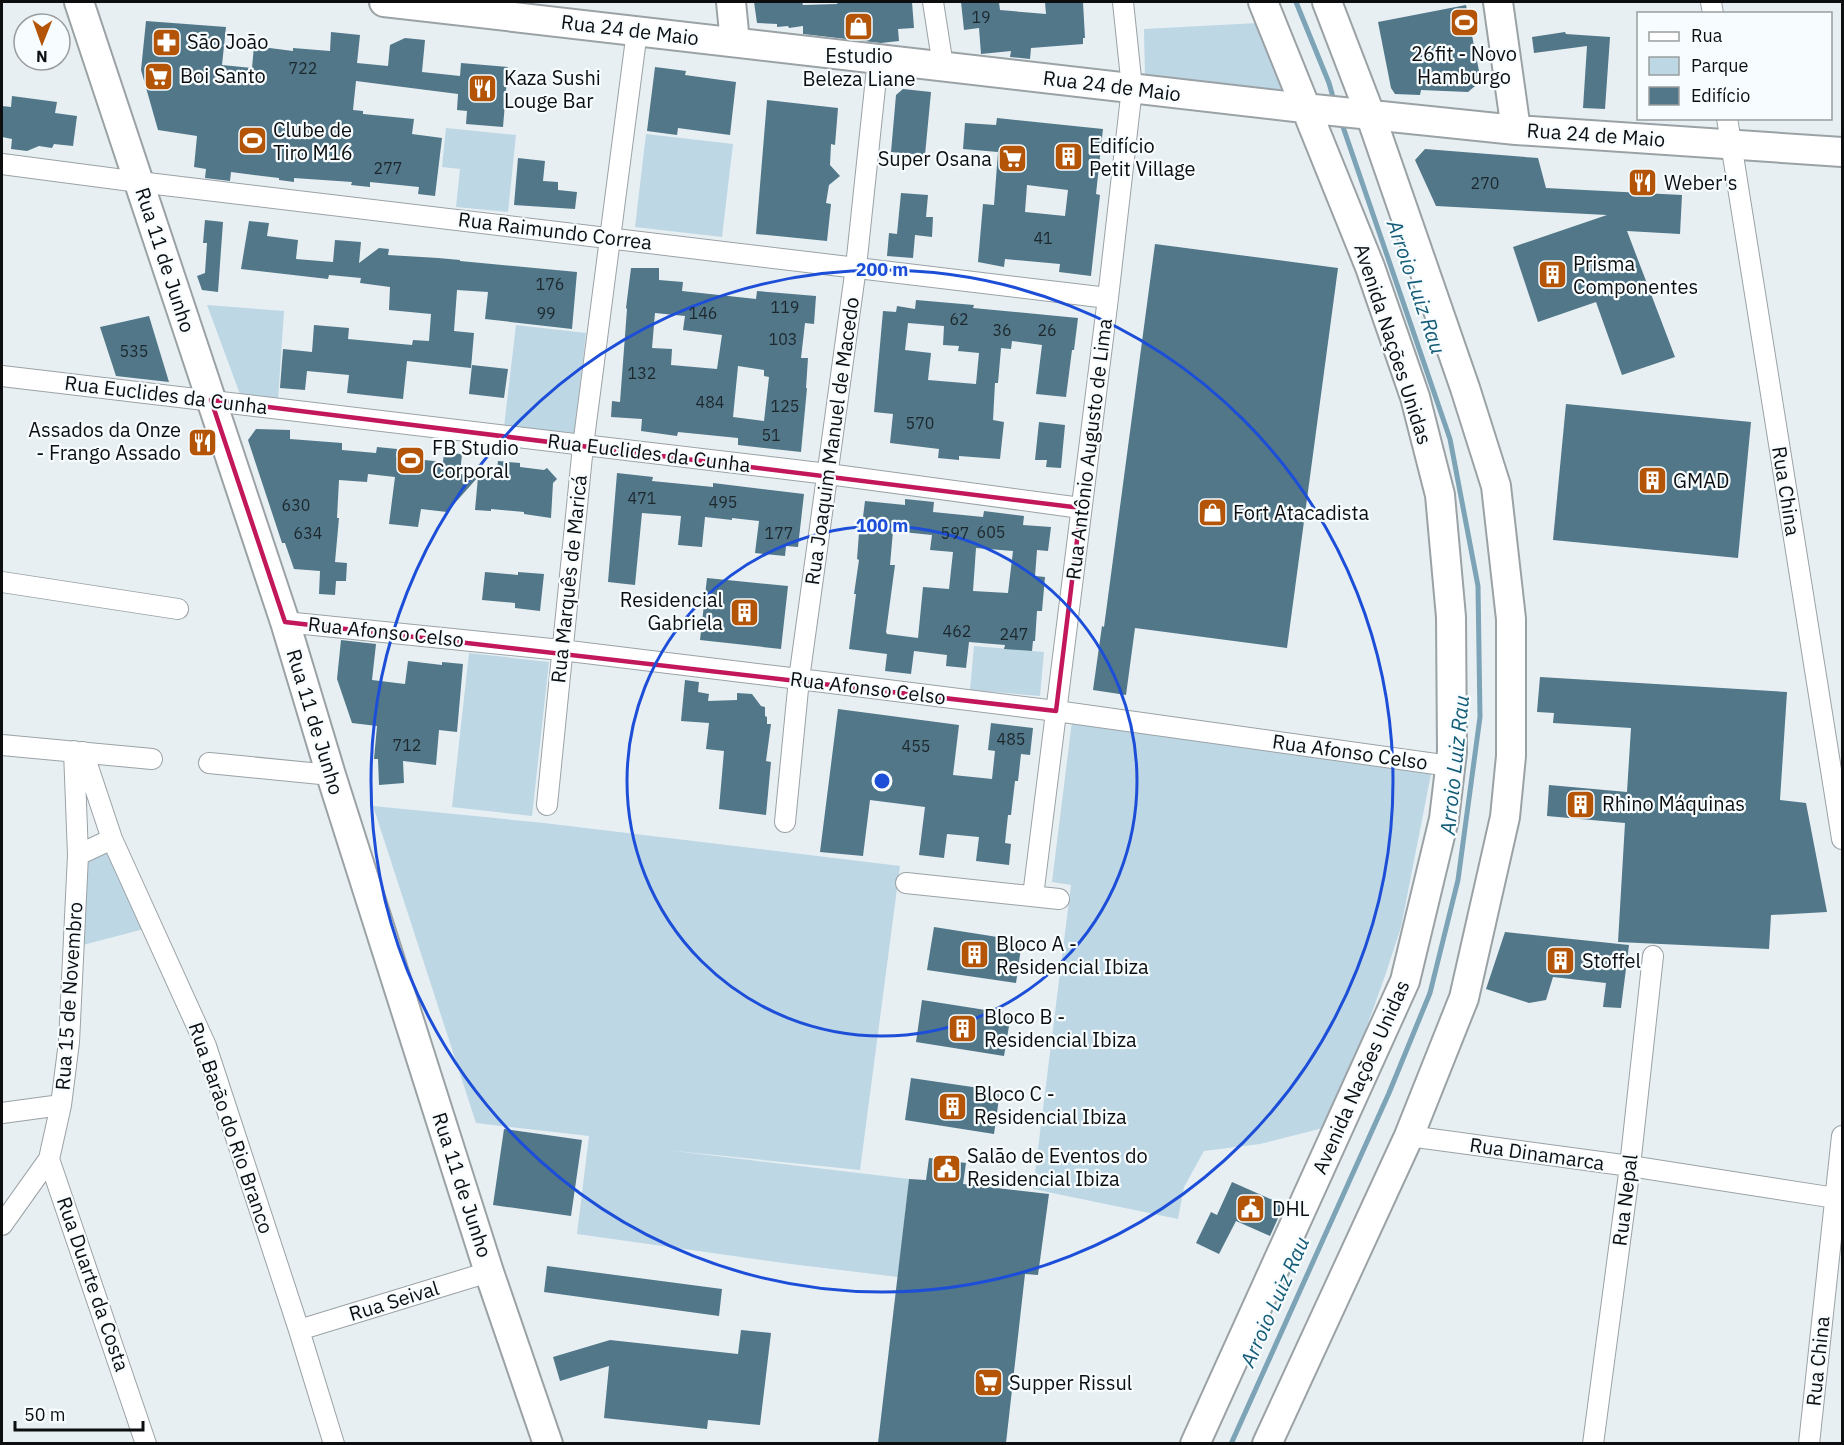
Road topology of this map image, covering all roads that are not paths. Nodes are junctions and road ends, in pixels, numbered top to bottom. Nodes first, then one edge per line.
1 (79, 2) edge
2 (384, 2) edge
3 (731, 2) edge
4 (933, 2) edge
5 (1123, 2) edge
6 (1263, 2) edge
7 (1327, 2) edge
8 (1498, 2) edge
9 (638, 31) junction
10 (735, 42) junction
11 (878, 59) junction
12 (943, 66) junction
13 (1132, 88) junction
14 (1304, 108) junction
15 (1370, 114) junction
16 (1516, 130) junction
17 (1729, 131) edge
18 (1842, 152) edge
19 (2, 164) edge
20 (139, 182) junction
21 (610, 237) junction
22 (856, 267) junction
23 (1108, 298) junction
24 (2, 375) edge
25 (211, 400) junction
26 (583, 446) junction
27 (828, 474) junction
28 (1081, 508) junction
29 (2, 582) edge
30 (178, 609) dead end
31 (285, 622) junction
32 (561, 650) junction
33 (799, 679) junction
34 (1056, 711) junction
35 (2, 745) edge
36 (79, 751) junction
37 (152, 759) dead end
38 (209, 763) dead end
39 (1450, 766) junction
40 (331, 775) junction
41 (547, 805) dead end
42 (785, 822) dead end
43 (112, 839) junction
44 (1842, 839) edge
45 (78, 855) junction
46 (906, 883) dead end
47 (1033, 897) junction
48 (1059, 899) dead end
49 (1653, 956) dead end
50 (61, 1105) junction
51 (2, 1113) edge
52 (1409, 1136) junction
53 (1842, 1136) edge
54 (49, 1159) junction
55 (1630, 1167) junction
56 (1839, 1198) edge
57 (2, 1225) edge
58 (489, 1272) junction
59 (299, 1330) junction
60 (146, 1443) edge
61 (334, 1443) edge
62 (548, 1443) edge
63 (1195, 1443) edge
64 (1267, 1443) edge
65 (1593, 1443) edge
66 (1809, 1443) edge

1 - 20 street, Rua 11 de Junho
2 - 9 street, Rua 24 de Maio
3 - 10 street
4 - 12 street
5 - 13 street, Rua Antônio Augusto de Lima
6 - 14 street, Avenida Nações Unidas
7 - 15 street
8 - 16 street
9 - 10 street, Rua 24 de Maio
9 - 21 street, Rua Marquês de Maricá
10 - 11 street, Rua 24 de Maio
11 - 12 street, Rua 24 de Maio
11 - 22 street, Rua Joaquim Manuel de Macedo
12 - 13 street, Rua 24 de Maio
13 - 14 street, Rua 24 de Maio
13 - 23 street, Rua Antônio Augusto de Lima
14 - 15 street, Rua 24 de Maio
14 - 39 street, Avenida Nações Unidas
15 - 16 street, Rua 24 de Maio
15 - 52 street
16 - 17 street, Rua 24 de Maio
17 - 18 street, Rua 24 de Maio
17 - 44 street, Rua China
19 - 20 street, Rua Raimundo Correa
20 - 21 street, Rua Raimundo Correa
20 - 25 street, Rua 11 de Junho
21 - 22 street, Rua Raimundo Correa
21 - 26 street, Rua Marquês de Maricá
22 - 23 street, Rua Raimundo Correa
22 - 27 street, Rua Joaquim Manuel de Macedo
23 - 28 street, Rua Antônio Augusto de Lima
24 - 25 street, Rua Euclides da Cunha
25 - 26 street, Rua Euclides da Cunha
25 - 31 street, Rua 11 de Junho
26 - 27 street, Rua Euclides da Cunha
26 - 32 street, Rua Marquês de Maricá
27 - 28 street, Rua Euclides da Cunha
27 - 33 street, Rua Joaquim Manuel de Macedo
28 - 34 street, Rua Antônio Augusto de Lima
29 - 30 street
31 - 32 street, Rua Afonso Celso
31 - 40 street, Rua 11 de Junho
32 - 33 street, Rua Afonso Celso
32 - 41 street, Rua Marquês de Maricá
33 - 34 street, Rua Afonso Celso
33 - 42 street, Rua Joaquim Manuel de Macedo
34 - 39 street, Rua Afonso Celso
34 - 47 street, Rua Antônio Augusto de Lima
35 - 36 street
36 - 37 street
36 - 43 street, Rua Barão do Rio Branco
36 - 45 street, Rua 15 de Novembro
38 - 40 street
39 - 63 street, Avenida Nações Unidas
40 - 58 street, Rua 11 de Junho
43 - 45 street
43 - 59 street, Rua Barão do Rio Branco
45 - 50 street, Rua 15 de Novembro
46 - 47 street
47 - 48 street
49 - 55 street, Rua Nepal
50 - 51 street
50 - 54 street, Rua 15 de Novembro
52 - 55 street, Rua Dinamarca
52 - 64 street
53 - 56 street, Rua China
54 - 57 street, Rua 15 de Novembro
54 - 60 street, Rua Duarte da Costa
55 - 56 street, Rua Dinamarca
55 - 65 street, Rua Nepal
56 - 66 street, Rua China
58 - 59 street, Rua Seival
58 - 62 street, Rua 11 de Junho
59 - 61 street, Rua Barão do Rio Branco

